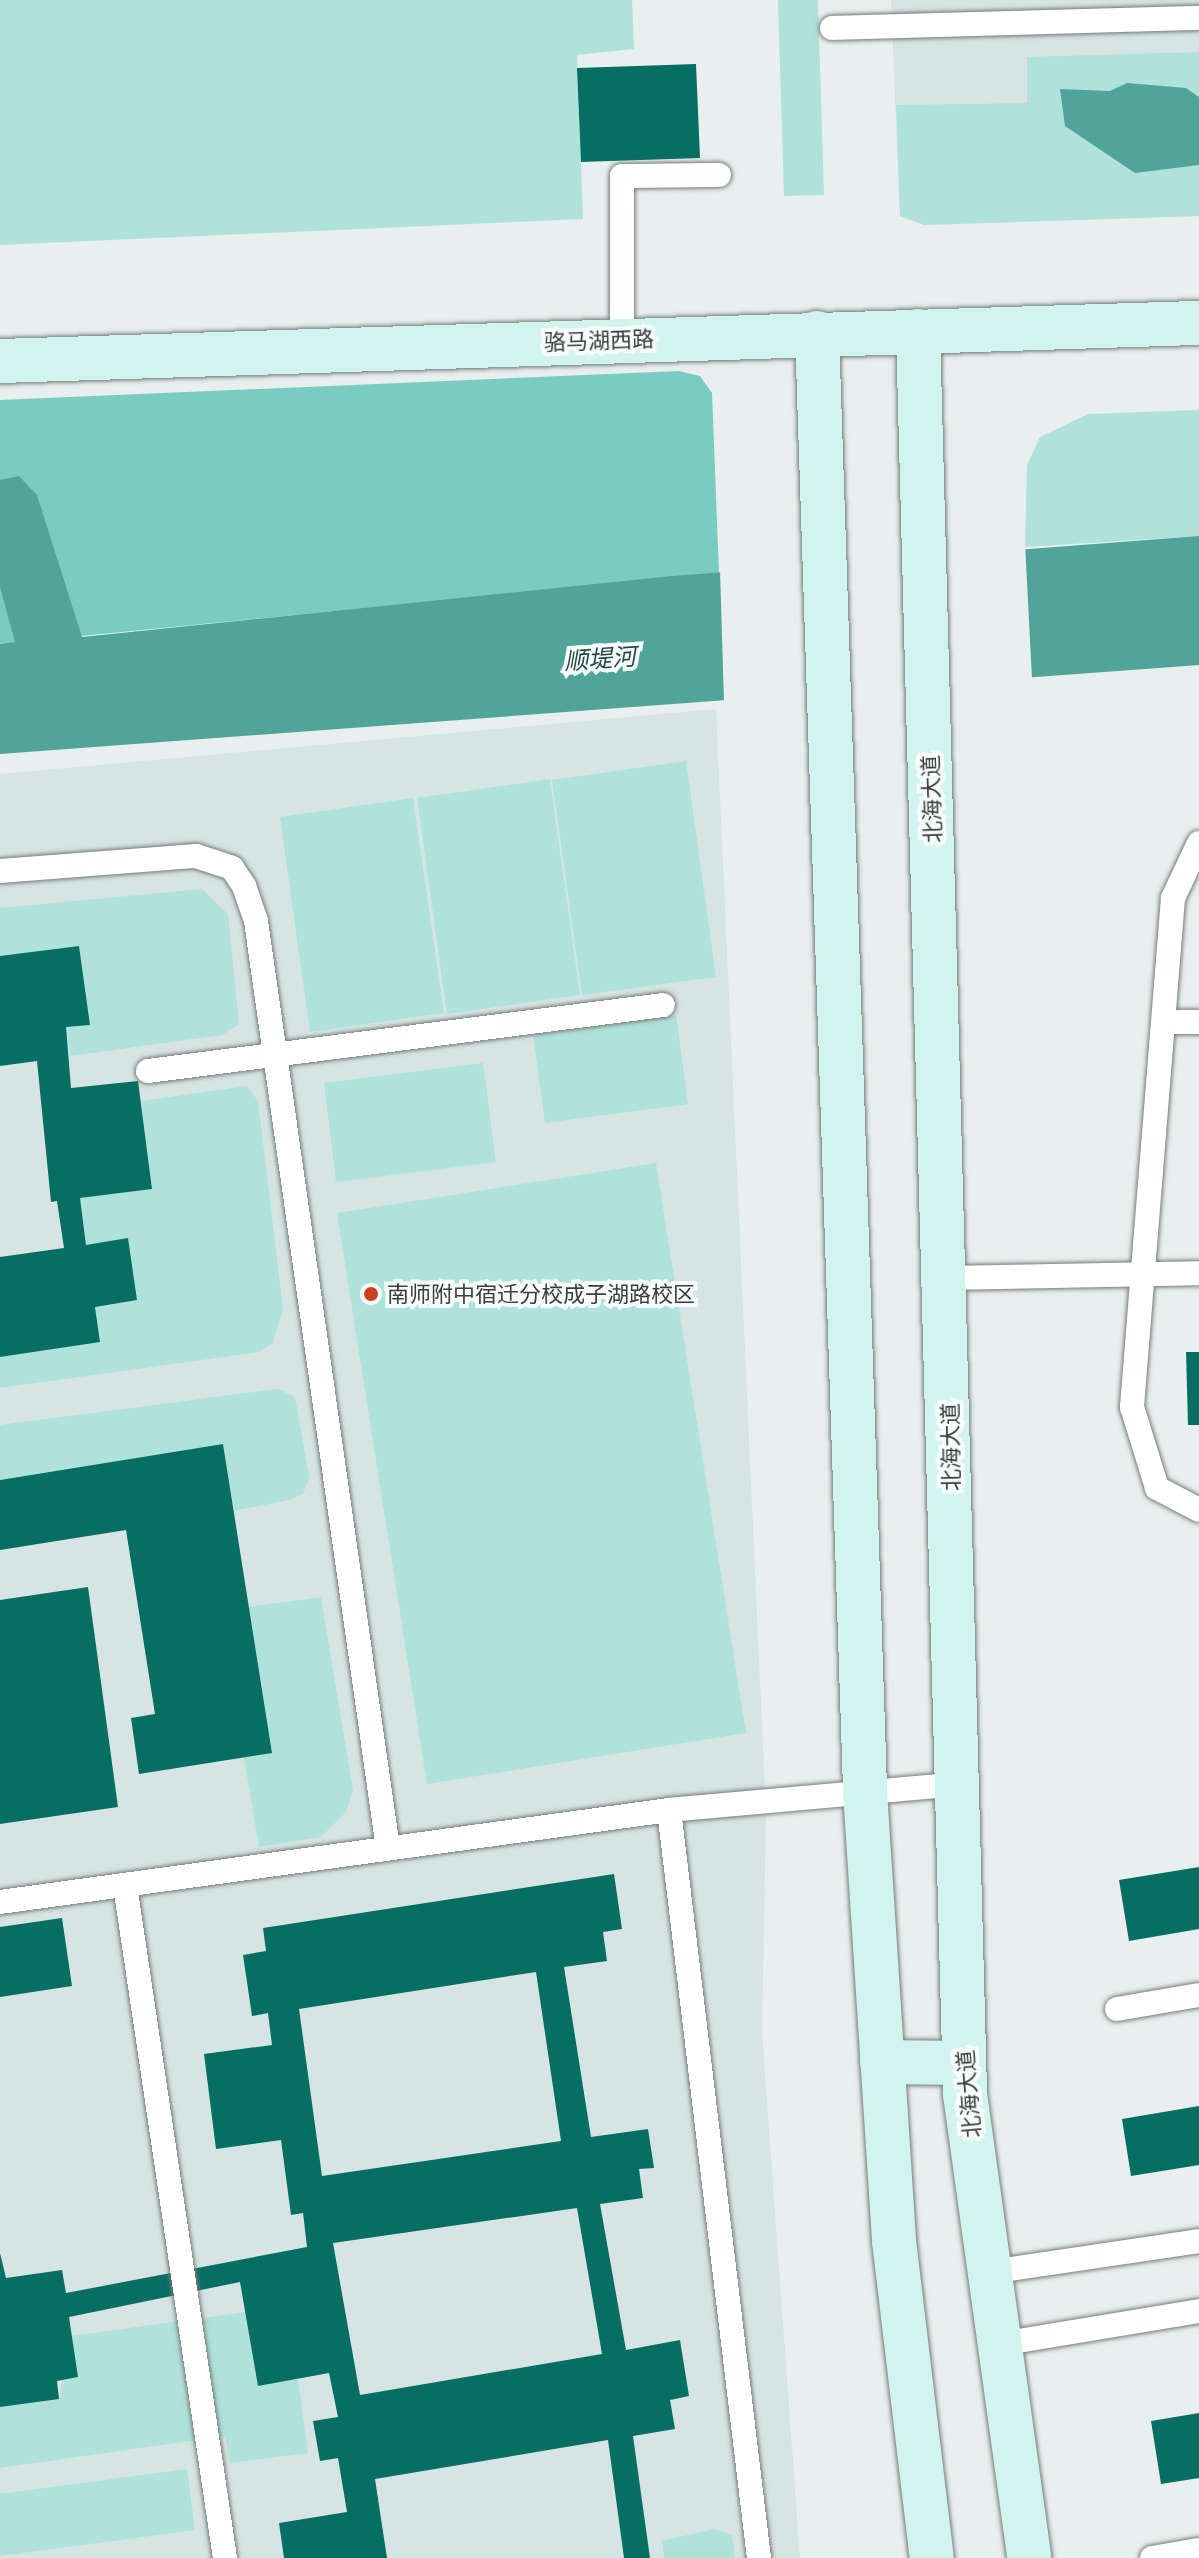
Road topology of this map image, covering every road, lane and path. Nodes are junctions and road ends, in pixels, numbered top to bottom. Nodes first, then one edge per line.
1 (1199, 18) edge
2 (832, 28) dead end
3 (719, 175) dead end
4 (1199, 323) edge
5 (918, 331) junction
6 (817, 333) junction
7 (622, 339) junction
8 (0, 361) edge
9 (1199, 843) edge
10 (0, 871) edge
11 (663, 1005) dead end
12 (1164, 1022) junction
13 (1199, 1022) edge
14 (275, 1055) junction
15 (148, 1071) dead end
16 (1199, 1273) edge
17 (1146, 1275) junction
18 (946, 1278) junction
19 (1199, 1510) edge
20 (958, 1784) junction
21 (865, 1791) junction
22 (669, 1810) junction
23 (388, 1849) junction
24 (125, 1885) junction
25 (0, 1902) edge
26 (1199, 1995) edge
27 (1117, 2009) dead end
28 (882, 2062) junction
29 (964, 2063) junction
30 (1199, 2241) edge
31 (990, 2272) junction
32 (1199, 2311) edge
33 (1000, 2344) junction
34 (1199, 2550) edge
35 (225, 2558) edge
36 (759, 2558) edge
37 (932, 2558) edge
38 (1029, 2558) edge
39 (1152, 2558) edge

1 - 2 lane
3 - 7 lane
4 - 5 street, 骆马湖西路
5 - 6 street, 骆马湖西路
5 - 18 street, 北海大道
6 - 7 street, 骆马湖西路
6 - 21 street
7 - 8 street, 骆马湖西路
9 - 12 lane
10 - 14 lane
11 - 14 lane
12 - 13 lane
12 - 17 lane
14 - 15 lane
14 - 23 lane
16 - 17 lane
17 - 18 lane
17 - 19 lane
18 - 20 street, 北海大道
20 - 21 lane
20 - 29 street, 北海大道
21 - 22 lane
21 - 28 street
22 - 23 lane
22 - 36 lane
23 - 24 lane
24 - 25 lane
24 - 35 lane
26 - 27 lane
28 - 29 street
28 - 37 street
29 - 31 street, 北海大道
30 - 31 lane
31 - 33 street, 北海大道
32 - 33 lane
33 - 38 street, 北海大道
34 - 39 lane

